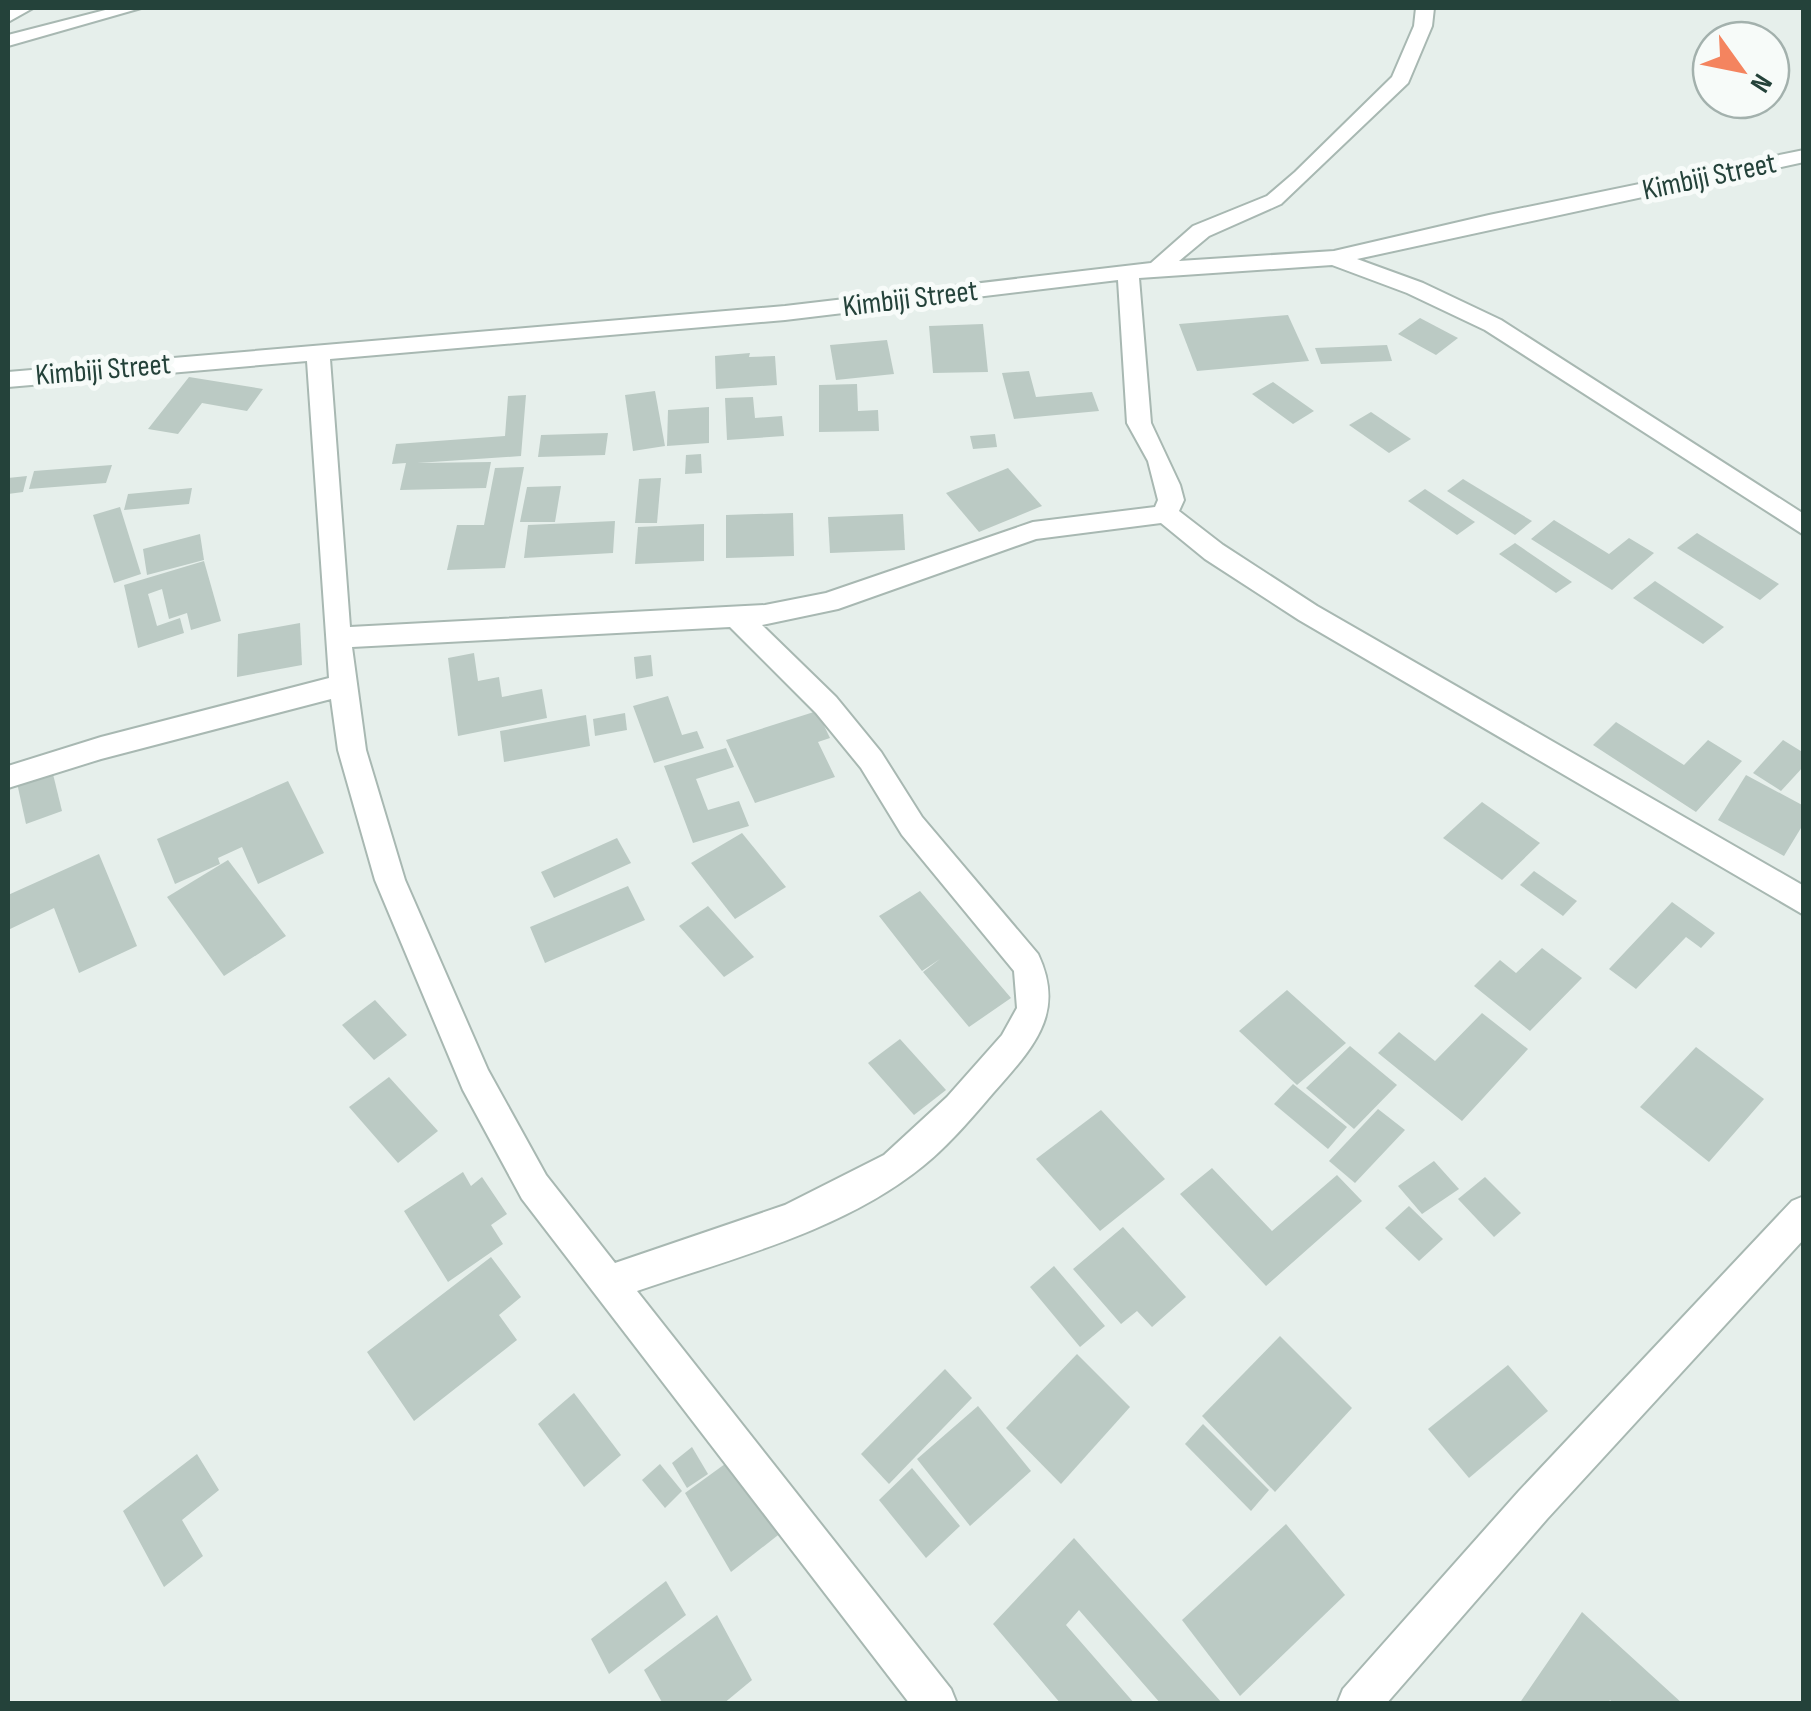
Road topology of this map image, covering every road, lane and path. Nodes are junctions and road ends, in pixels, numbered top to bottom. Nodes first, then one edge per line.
1 (24, 8) edge
2 (132, 8) edge
3 (1424, 8) edge
4 (8, 17) edge
5 (8, 42) edge
6 (1804, 156) edge
7 (1334, 258) junction
8 (1158, 269) junction
9 (1128, 273) junction
10 (318, 353) junction
11 (8, 378) edge
12 (1165, 513) junction
13 (1804, 526) edge
14 (735, 614) junction
15 (337, 638) junction
16 (343, 684) junction
17 (8, 777) edge
18 (1804, 902) edge
19 (1804, 1213) edge
20 (607, 1283) junction
21 (936, 1704) edge
22 (1358, 1704) edge

1 - 4 street
2 - 5 street
3 - 8 street
6 - 7 street, Kimbiji Street
7 - 8 street, Kimbiji Street
7 - 13 street
8 - 9 street, Kimbiji Street
9 - 10 street, Kimbiji Street
9 - 12 street
10 - 11 street, Kimbiji Street
10 - 15 street
12 - 14 street
12 - 18 street
14 - 15 street
14 - 20 street
15 - 16 street
16 - 17 street
16 - 20 street
19 - 22 street
20 - 21 street

